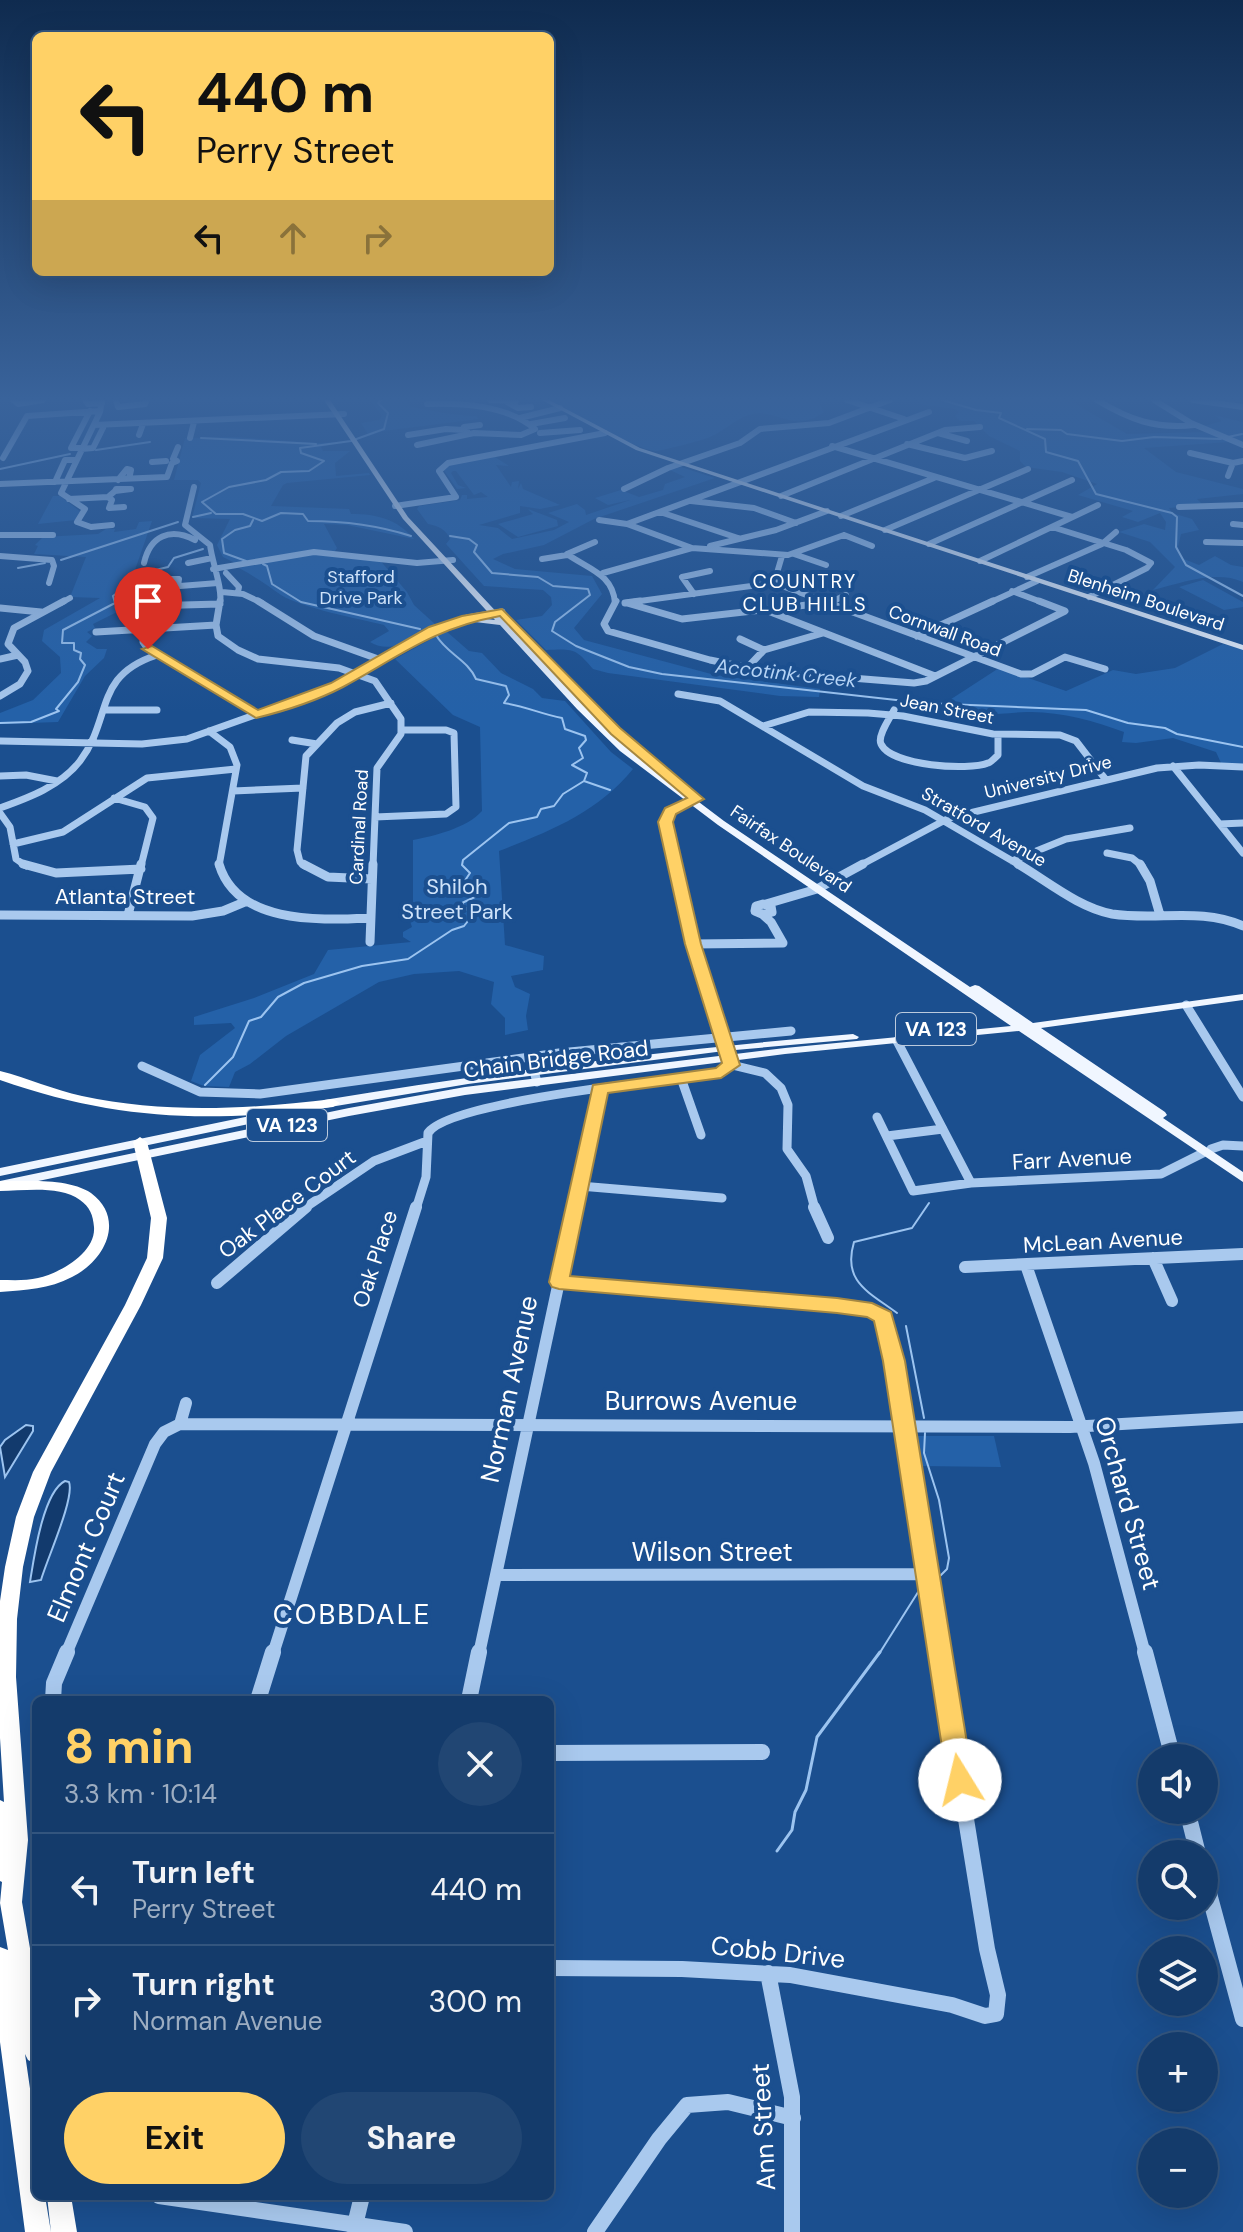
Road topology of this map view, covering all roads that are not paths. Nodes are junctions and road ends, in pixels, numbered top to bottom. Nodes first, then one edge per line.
1 (75, 504) edge
2 (110, 504) edge
3 (190, 504) edge
4 (411, 504) edge
5 (681, 504) edge
6 (718, 504) edge
7 (806, 504) edge
8 (870, 504) edge
9 (945, 504) edge
10 (1019, 504) edge
11 (1026, 504) edge
12 (1098, 505) dead end
13 (1243, 505) edge
14 (400, 506) joint
15 (124, 507) dead end
16 (1179, 507) dead end
17 (827, 511) junction
18 (660, 512) junction
19 (841, 516) junction
20 (1072, 517) junction
21 (599, 520) dead end
22 (797, 523) junction
23 (627, 524) junction
24 (1233, 524) dead end
25 (112, 525) dead end
26 (1243, 525) edge
27 (1052, 527) junction
28 (885, 530) junction
29 (191, 532) junction
30 (1116, 532) dead end
31 (0, 535) edge
32 (53, 535) dead end
33 (182, 535) junction
34 (739, 539) junction
35 (595, 542) dead end
36 (1206, 542) dead end
37 (199, 543) dead end
38 (1104, 543) junction
39 (1243, 543) edge
40 (929, 544) junction
41 (872, 546) dead end
42 (709, 547) junction
43 (692, 548) junction
44 (792, 553) junction
45 (567, 555) junction
46 (0, 556) edge
47 (9, 556) junction
48 (782, 556) junction
49 (212, 558) junction
50 (542, 559) dead end
51 (448, 561) junction
52 (980, 561) junction
53 (144, 563) dead end
54 (188, 563) dead end
55 (826, 565) dead end
56 (0, 568) edge
57 (213, 569) junction
58 (710, 571) dead end
59 (226, 573) dead end
60 (603, 573) junction
61 (1027, 577) junction
62 (1037, 581) junction
63 (49, 583) dead end
64 (218, 583) junction
65 (774, 583) junction
66 (178, 585) dead end
67 (1012, 591) junction
68 (222, 592) junction
69 (238, 592) junction
70 (694, 594) junction
71 (846, 595) dead end
72 (1089, 597) junction
73 (70, 598) dead end
74 (483, 602) junction
75 (616, 603) junction
76 (627, 603) junction
77 (827, 603) junction
78 (220, 604) junction
79 (146, 606) dead end
80 (0, 608) edge
81 (766, 610) junction
82 (41, 612) junction
83 (500, 616) junction
84 (477, 618) junction
85 (216, 625) junction
86 (145, 629) junction
87 (96, 632) dead end
88 (823, 633) junction
89 (917, 636) junction
90 (740, 639) dead end
91 (1243, 648) edge
92 (764, 650) junction
93 (18, 655) junction
94 (157, 655) junction
95 (974, 657) junction
96 (0, 659) edge
97 (381, 660) junction
98 (826, 665) dead end
99 (747, 668) junction
100 (1105, 669) dead end
101 (357, 674) junction
102 (935, 676) junction
103 (824, 677) junction
104 (678, 694) dead end
105 (0, 696) edge
106 (391, 703) junction
107 (104, 710) junction
108 (157, 710) dead end
109 (893, 711) junction
110 (256, 714) junction
111 (763, 726) junction
112 (403, 730) junction
113 (209, 731) junction
114 (998, 735) junction
115 (292, 740) dead end
116 (0, 741) edge
117 (90, 743) junction
118 (317, 744) junction
119 (1173, 766) junction
120 (1243, 767) edge
121 (236, 769) junction
122 (0, 776) edge
123 (1106, 780) junction
124 (57, 781) junction
125 (303, 788) junction
126 (233, 791) junction
127 (114, 798) junction
128 (693, 800) junction
129 (0, 811) edge
130 (375, 817) junction
131 (942, 820) junction
132 (1243, 823) edge
133 (1220, 824) junction
134 (1130, 828) dead end
135 (13, 844) junction
136 (1107, 853) dead end
137 (1243, 853) edge
138 (1012, 861) junction
139 (141, 869) junction
140 (372, 879) junction
141 (820, 887) junction
142 (247, 901) junction
143 (0, 915) edge
144 (128, 915) junction
145 (1160, 915) junction
146 (371, 918) junction
147 (1243, 926) edge
148 (370, 942) dead end
149 (693, 944) junction
150 (1243, 997) edge
151 (1186, 1005) junction
152 (1023, 1024) junction
153 (793, 1036) junction
154 (897, 1041) junction
155 (727, 1052) junction
156 (530, 1057) junction
157 (142, 1066) dead end
158 (0, 1075) edge
159 (535, 1077) junction
160 (681, 1078) junction
161 (600, 1089) junction
162 (1243, 1097) edge
163 (333, 1103) junction
164 (877, 1117) dead end
165 (943, 1129) junction
166 (701, 1135) dead end
167 (887, 1136) junction
168 (427, 1141) junction
169 (1243, 1146) edge
170 (142, 1148) junction
171 (1207, 1151) junction
172 (1243, 1171) edge
173 (0, 1172) edge
174 (1243, 1178) edge
175 (971, 1183) junction
176 (0, 1186) edge
177 (580, 1186) junction
178 (722, 1198) dead end
179 (828, 1238) dead end
180 (1243, 1254) edge
181 (1153, 1258) junction
182 (1026, 1265) junction
183 (965, 1267) dead end
184 (559, 1282) junction
185 (217, 1283) dead end
186 (0, 1286) edge
187 (1172, 1301) dead end
188 (186, 1403) dead end
189 (1243, 1417) edge
190 (180, 1424) junction
191 (348, 1424) junction
192 (530, 1425) junction
193 (903, 1425) junction
194 (1082, 1427) junction
195 (927, 1574) junction
196 (497, 1575) junction
197 (53, 1696) edge
198 (259, 1696) edge
199 (470, 1696) edge
200 (1169, 1744) edge
201 (762, 1752) dead end
202 (554, 1753) edge
203 (0, 1810) edge
204 (11, 1903) junction
205 (1216, 1920) edge
206 (0, 1958) edge
207 (554, 1968) edge
208 (768, 1973) junction
209 (1243, 2019) edge
210 (32, 2028) edge
211 (793, 2118) junction
212 (32, 2189) edge
213 (34, 2200) edge
214 (60, 2200) edge
215 (185, 2200) edge
216 (361, 2200) edge
217 (354, 2229) edge
218 (38, 2232) edge
219 (64, 2232) edge
220 (405, 2232) edge
221 (595, 2232) edge
222 (792, 2232) edge

1 - 25 street
2 - 15 street
3 - 29 street
4 - 14 street
5 - 18 street
6 - 22 street
7 - 17 main road, Blenheim Boulevard
8 - 19 street
9 - 28 street
10 - 40 street
11 - 20 street
12 - 20 street
13 - 16 street
14 - 51 main road, Fairfax Boulevard
17 - 19 main road, Blenheim Boulevard
17 - 22 street
18 - 23 street
18 - 34 street
19 - 28 main road, Blenheim Boulevard
20 - 27 street
21 - 23 street
22 - 34 street
23 - 43 street
24 - 26 street
27 - 38 street
27 - 52 street
28 - 40 main road, Blenheim Boulevard
29 - 33 street
29 - 49 street
30 - 38 street
31 - 32 street
33 - 37 street
33 - 53 street
34 - 42 street
35 - 45 street
36 - 39 street
38 - 61 street
38 - 72 street
40 - 52 main road, Blenheim Boulevard
41 - 44 street
42 - 43 street
42 - 48 street
43 - 60 street
44 - 48 street
44 - 55 street
45 - 50 street
45 - 60 street
46 - 47 street
47 - 56 street
47 - 63 street
48 - 65 street
49 - 54 street
49 - 57 street
51 - 57 street
51 - 74 main road, Fairfax Boulevard
51 - 83 main road, Fairfax Boulevard
52 - 61 main road, Blenheim Boulevard
57 - 64 street
58 - 70 street
59 - 69 street
60 - 75 street
61 - 62 main road, Blenheim Boulevard
62 - 67 street
62 - 72 main road, Blenheim Boulevard
64 - 66 street
64 - 68 street
65 - 70 street
65 - 77 street, Cornwall Road
67 - 89 street
67 - 95 street
68 - 69 street
68 - 78 street
69 - 97 street
70 - 76 street
71 - 77 street
72 - 91 main road, Blenheim Boulevard
73 - 82 street
74 - 83 main road, Fairfax Boulevard
74 - 84 main road
75 - 76 street
75 - 99 street
76 - 81 street
77 - 81 street
77 - 89 street, Cornwall Road
78 - 79 street
78 - 85 street
80 - 82 street
81 - 88 street
82 - 93 street
83 - 84 main road
83 - 84 street
83 - 128 main road, Fairfax Boulevard
84 - 97 street
85 - 86 street
85 - 101 street
86 - 87 street
86 - 94 street
88 - 92 street
88 - 102 street
89 - 95 street, Cornwall Road
90 - 92 street
92 - 99 street
93 - 96 street
93 - 105 street
94 - 107 street
94 - 110 street
95 - 100 street, Cornwall Road
95 - 102 street
97 - 101 street
98 - 103 street
99 - 103 street
101 - 106 street
101 - 110 street
102 - 103 street
104 - 111 street, Stratford Avenue
106 - 112 street
106 - 118 street
107 - 108 street
107 - 117 street
109 - 111 street, Jean Street
109 - 114 street, Jean Street
109 - 114 street
110 - 113 street
111 - 131 street, Stratford Avenue
112 - 130 street, Cardinal Road
112 - 130 street
113 - 117 street
113 - 121 street
114 - 123 street, Jean Street
115 - 118 street
116 - 117 street
117 - 124 street
118 - 125 street
119 - 120 street, University Drive
119 - 123 street, University Drive
119 - 133 street
121 - 126 street
121 - 127 street
122 - 124 street
123 - 131 street, University Drive
124 - 129 street
125 - 126 street
125 - 140 street
126 - 142 street
127 - 135 street
127 - 139 street
128 - 141 main road, Fairfax Boulevard
128 - 149 street
129 - 135 street
130 - 140 street, Cardinal Road
131 - 138 street, Stratford Avenue
131 - 141 street, University Drive
132 - 133 street
133 - 137 street
134 - 138 street
135 - 139 street
136 - 145 street
138 - 145 street, Stratford Avenue
139 - 144 street
140 - 146 street, Cardinal Road
141 - 149 street, University Drive
141 - 152 main road, Fairfax Boulevard
142 - 144 street, Atlanta Street
142 - 146 street
143 - 144 street, Atlanta Street
145 - 147 street, Stratford Avenue
146 - 148 street, Cardinal Road
149 - 155 street
150 - 151 main road, Chain Bridge Road / VA 123
151 - 152 main road, Chain Bridge Road / VA 123
151 - 162 street
152 - 153 main road, Chain Bridge Road / VA 123
152 - 154 main road, Chain Bridge Road / VA 123
152 - 171 main road, Fairfax Boulevard
153 - 154 main road
153 - 155 main road, Chain Bridge Road / VA 123
154 - 155 main road, Chain Bridge Road / VA 123
154 - 165 street
155 - 156 street, Chain Bridge Road
155 - 159 main road, Chain Bridge Road / VA 123
155 - 160 street
155 - 179 street
156 - 157 street, Chain Bridge Road
156 - 159 street
158 - 163 highway
159 - 163 main road, Chain Bridge Road / VA 123
159 - 170 main road, Chain Bridge Road / VA 123
160 - 161 street
160 - 166 street
161 - 168 street
161 - 177 street, Norman Avenue
163 - 170 main road, Chain Bridge Road / VA 123
164 - 167 street
165 - 167 street
165 - 175 street
167 - 175 street, Farr Avenue
168 - 185 street, Oak Place Court
168 - 191 street, Oak Place
169 - 171 street, Farr Avenue
170 - 173 main road, Chain Bridge Road / VA 123
170 - 176 main road, Chain Bridge Road / VA 123
170 - 204 highway
171 - 172 main road, Fairfax Boulevard
171 - 174 main road, Fairfax Boulevard
171 - 175 street, Farr Avenue
176 - 186 highway
177 - 178 street
177 - 184 street, Norman Avenue
180 - 181 street, McLean Avenue
181 - 182 street, McLean Avenue
181 - 187 street
182 - 183 street, McLean Avenue
182 - 194 street, Orchard Street
184 - 192 street, Norman Avenue
184 - 193 street
188 - 190 street
189 - 194 street, Burrows Avenue
190 - 191 street, Burrows Avenue
190 - 197 street, Elmont Court
191 - 192 street, Burrows Avenue
191 - 198 street, Oak Place
192 - 193 street, Burrows Avenue
192 - 196 street, Norman Avenue
193 - 194 street, Burrows Avenue
193 - 195 street
194 - 200 street, Orchard Street
195 - 196 street, Wilson Street
195 - 208 street, Cobb Drive
196 - 199 street, Norman Avenue
201 - 202 street
203 - 204 highway
204 - 210 highway
205 - 209 street
206 - 212 highway
207 - 208 street, Cobb Drive
208 - 211 street, Ann Street
211 - 221 street
211 - 222 street, Ann Street
213 - 218 highway
214 - 219 highway
215 - 217 street
216 - 217 street
217 - 220 street

